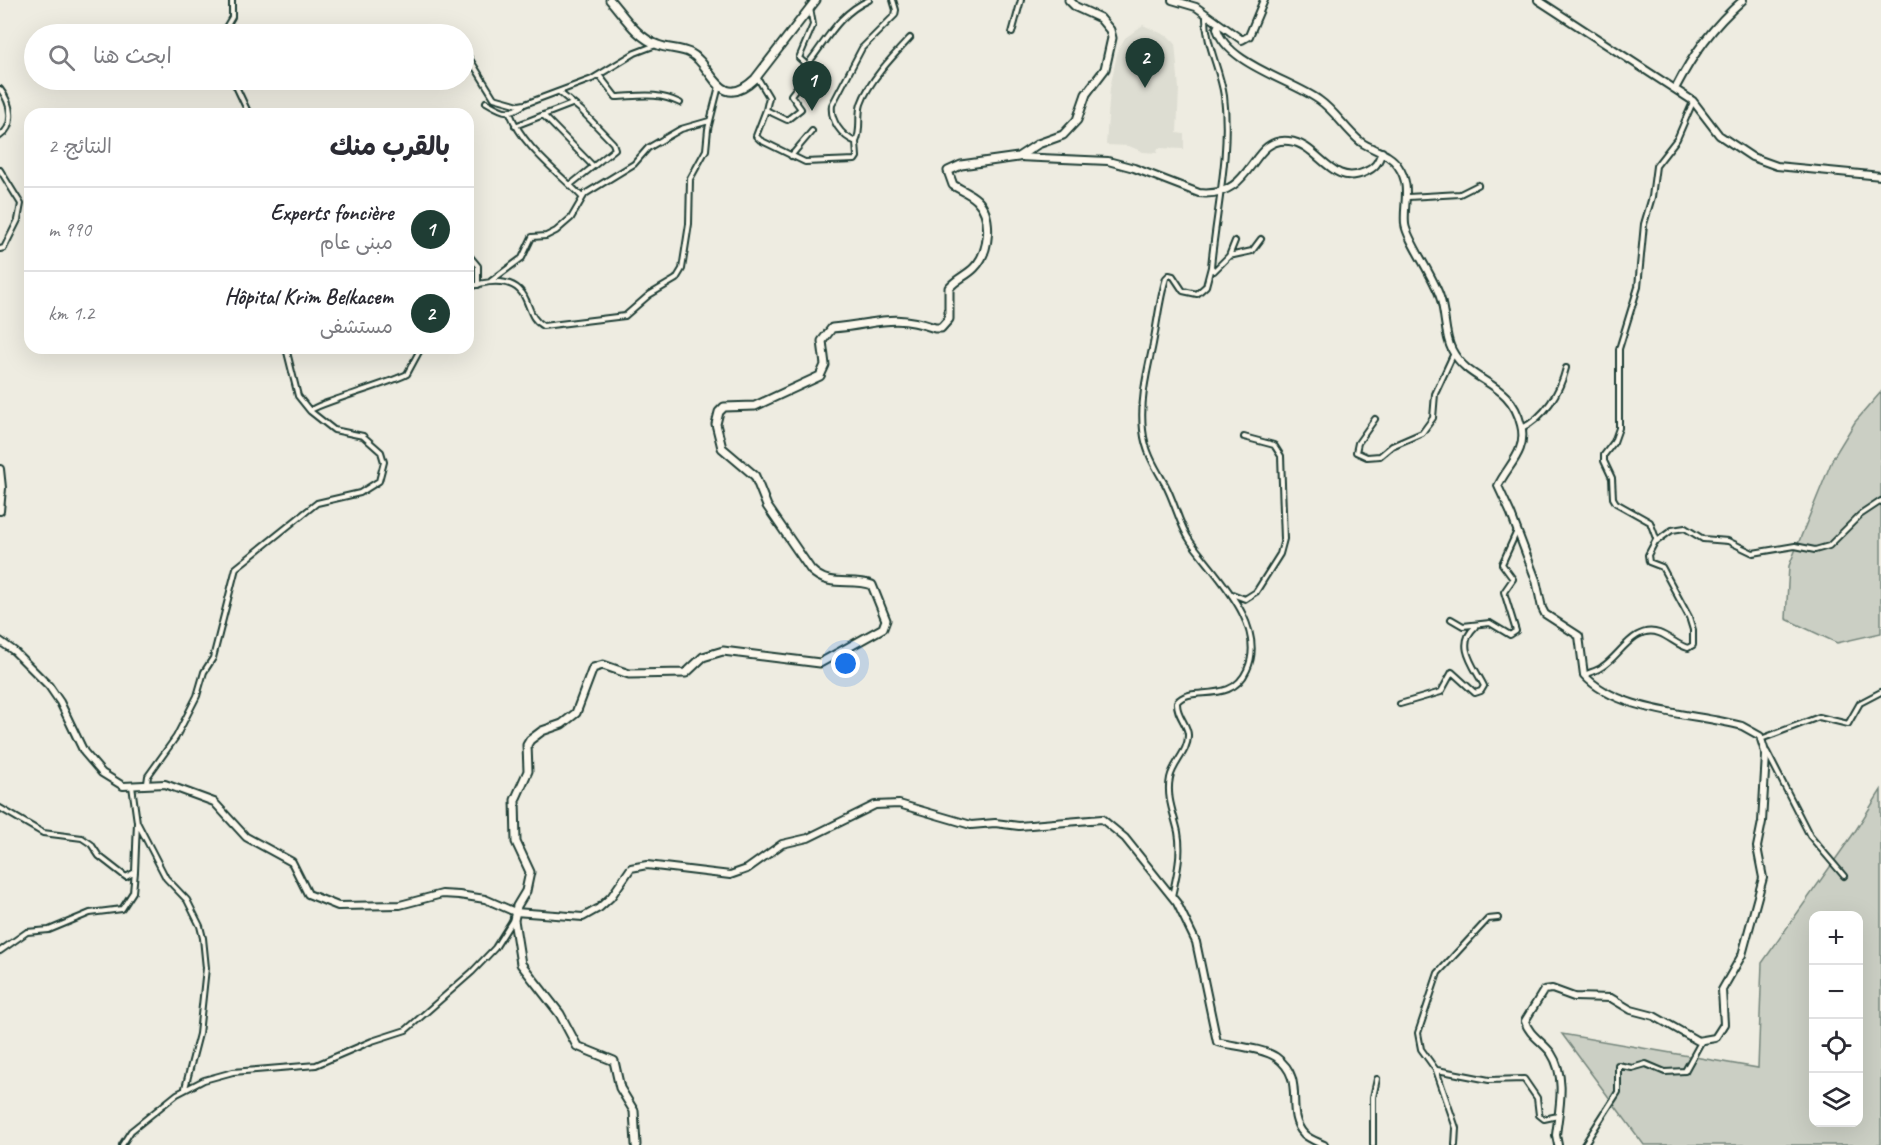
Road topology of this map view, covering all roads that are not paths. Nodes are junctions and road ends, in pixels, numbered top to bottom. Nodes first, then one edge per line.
1 (232, 0) edge
2 (610, 0) edge
3 (816, 0) edge
4 (868, 0) edge
5 (893, 0) edge
6 (1021, 0) edge
7 (1069, 0) edge
8 (1172, 0) edge
9 (1264, 0) edge
10 (1538, 0) edge
11 (1743, 0) edge
12 (810, 8) junction
13 (1206, 15) junction
14 (228, 24) edge
15 (1219, 24) junction
16 (1012, 33) dead end
17 (910, 39) dead end
18 (657, 45) junction
19 (807, 65) junction
20 (474, 66) edge
21 (599, 75) junction
22 (757, 76) junction
23 (719, 86) junction
24 (0, 89) edge
25 (1675, 89) junction
26 (238, 90) edge
27 (559, 92) junction
28 (1693, 101) junction
29 (486, 102) dead end
30 (680, 103) dead end
31 (525, 104) junction
32 (572, 104) junction
33 (246, 108) edge
34 (766, 110) junction
35 (510, 113) junction
36 (543, 115) junction
37 (710, 121) junction
38 (515, 126) junction
39 (812, 131) dead end
40 (0, 136) edge
41 (856, 141) junction
42 (1382, 152) junction
43 (791, 156) junction
44 (1018, 157) junction
45 (592, 166) junction
46 (0, 170) edge
47 (1881, 176) edge
48 (570, 185) junction
49 (1478, 185) dead end
50 (1221, 192) junction
51 (582, 197) junction
52 (1408, 197) junction
53 (1261, 239) dead end
54 (1235, 241) dead end
55 (0, 249) edge
56 (1229, 256) junction
57 (474, 261) edge
58 (1211, 267) junction
59 (490, 281) junction
60 (478, 285) junction
61 (474, 286) edge
62 (1454, 353) junction
63 (288, 354) edge
64 (418, 354) edge
65 (1566, 368) dead end
66 (310, 411) junction
67 (1375, 418) dead end
68 (1522, 428) junction
69 (1244, 436) dead end
70 (0, 468) edge
71 (1881, 501) edge
72 (0, 511) edge
73 (1517, 530) junction
74 (1656, 540) junction
75 (1232, 594) junction
76 (1451, 619) dead end
77 (1476, 626) junction
78 (0, 641) edge
79 (1584, 675) junction
80 (1881, 692) edge
81 (1400, 704) dead end
82 (1762, 741) junction
83 (147, 783) junction
84 (132, 786) junction
85 (0, 808) edge
86 (137, 822) junction
87 (135, 872) junction
88 (1844, 876) dead end
89 (1172, 896) junction
90 (515, 914) junction
91 (1498, 918) dead end
92 (0, 951) edge
93 (1701, 1042) junction
94 (1436, 1070) junction
95 (1377, 1079) dead end
96 (184, 1089) junction
97 (1558, 1116) junction
98 (122, 1145) edge
99 (636, 1145) edge
100 (1324, 1145) edge
101 (1372, 1145) edge
102 (1455, 1145) edge
103 (1558, 1145) edge
104 (1584, 1145) edge

1 - 14 street
2 - 18 main road
3 - 12 main road
4 - 19 street
5 - 41 street
6 - 16 street
7 - 44 main road
8 - 13 street
9 - 15 street
10 - 25 street
11 - 25 street
12 - 19 street
12 - 22 main road
13 - 15 street
13 - 50 street
15 - 42 street
17 - 41 street
18 - 21 street
18 - 23 main road
19 - 34 street
20 - 31 street
21 - 27 street
21 - 30 street
22 - 23 main road
22 - 34 street
23 - 37 street
24 - 40 street
25 - 28 street
26 - 33 street
27 - 31 street
27 - 32 street
28 - 47 street
28 - 74 street
29 - 35 street
31 - 35 street
32 - 36 street
32 - 45 street
34 - 43 street
35 - 38 street
36 - 38 street
36 - 45 street
37 - 51 street
37 - 59 street
38 - 48 street
39 - 43 street
41 - 43 street
42 - 50 street
42 - 52 street
44 - 50 street
44 - 90 main road
45 - 48 street
46 - 55 street
48 - 51 street
49 - 52 street
50 - 58 street
51 - 59 street
52 - 62 street
53 - 56 street
54 - 56 street
56 - 58 street
57 - 60 street
58 - 75 street
59 - 60 street
60 - 61 street
62 - 67 street
62 - 68 street
63 - 66 street
64 - 66 street
65 - 68 street
66 - 83 street
68 - 73 street
69 - 75 street
70 - 72 street
71 - 74 street
73 - 77 street
73 - 79 street
74 - 79 street
75 - 89 street
76 - 77 street
77 - 81 street
78 - 84 street
79 - 82 street
80 - 82 street
82 - 88 street
82 - 93 street
83 - 84 street
83 - 90 street
84 - 86 street
85 - 87 street
86 - 87 street
86 - 96 street
87 - 92 street
89 - 90 street
89 - 100 street
90 - 96 street
90 - 99 main road
91 - 94 street
93 - 97 street
93 - 104 street
94 - 97 street
94 - 102 street
95 - 101 street
96 - 98 street
97 - 103 street

